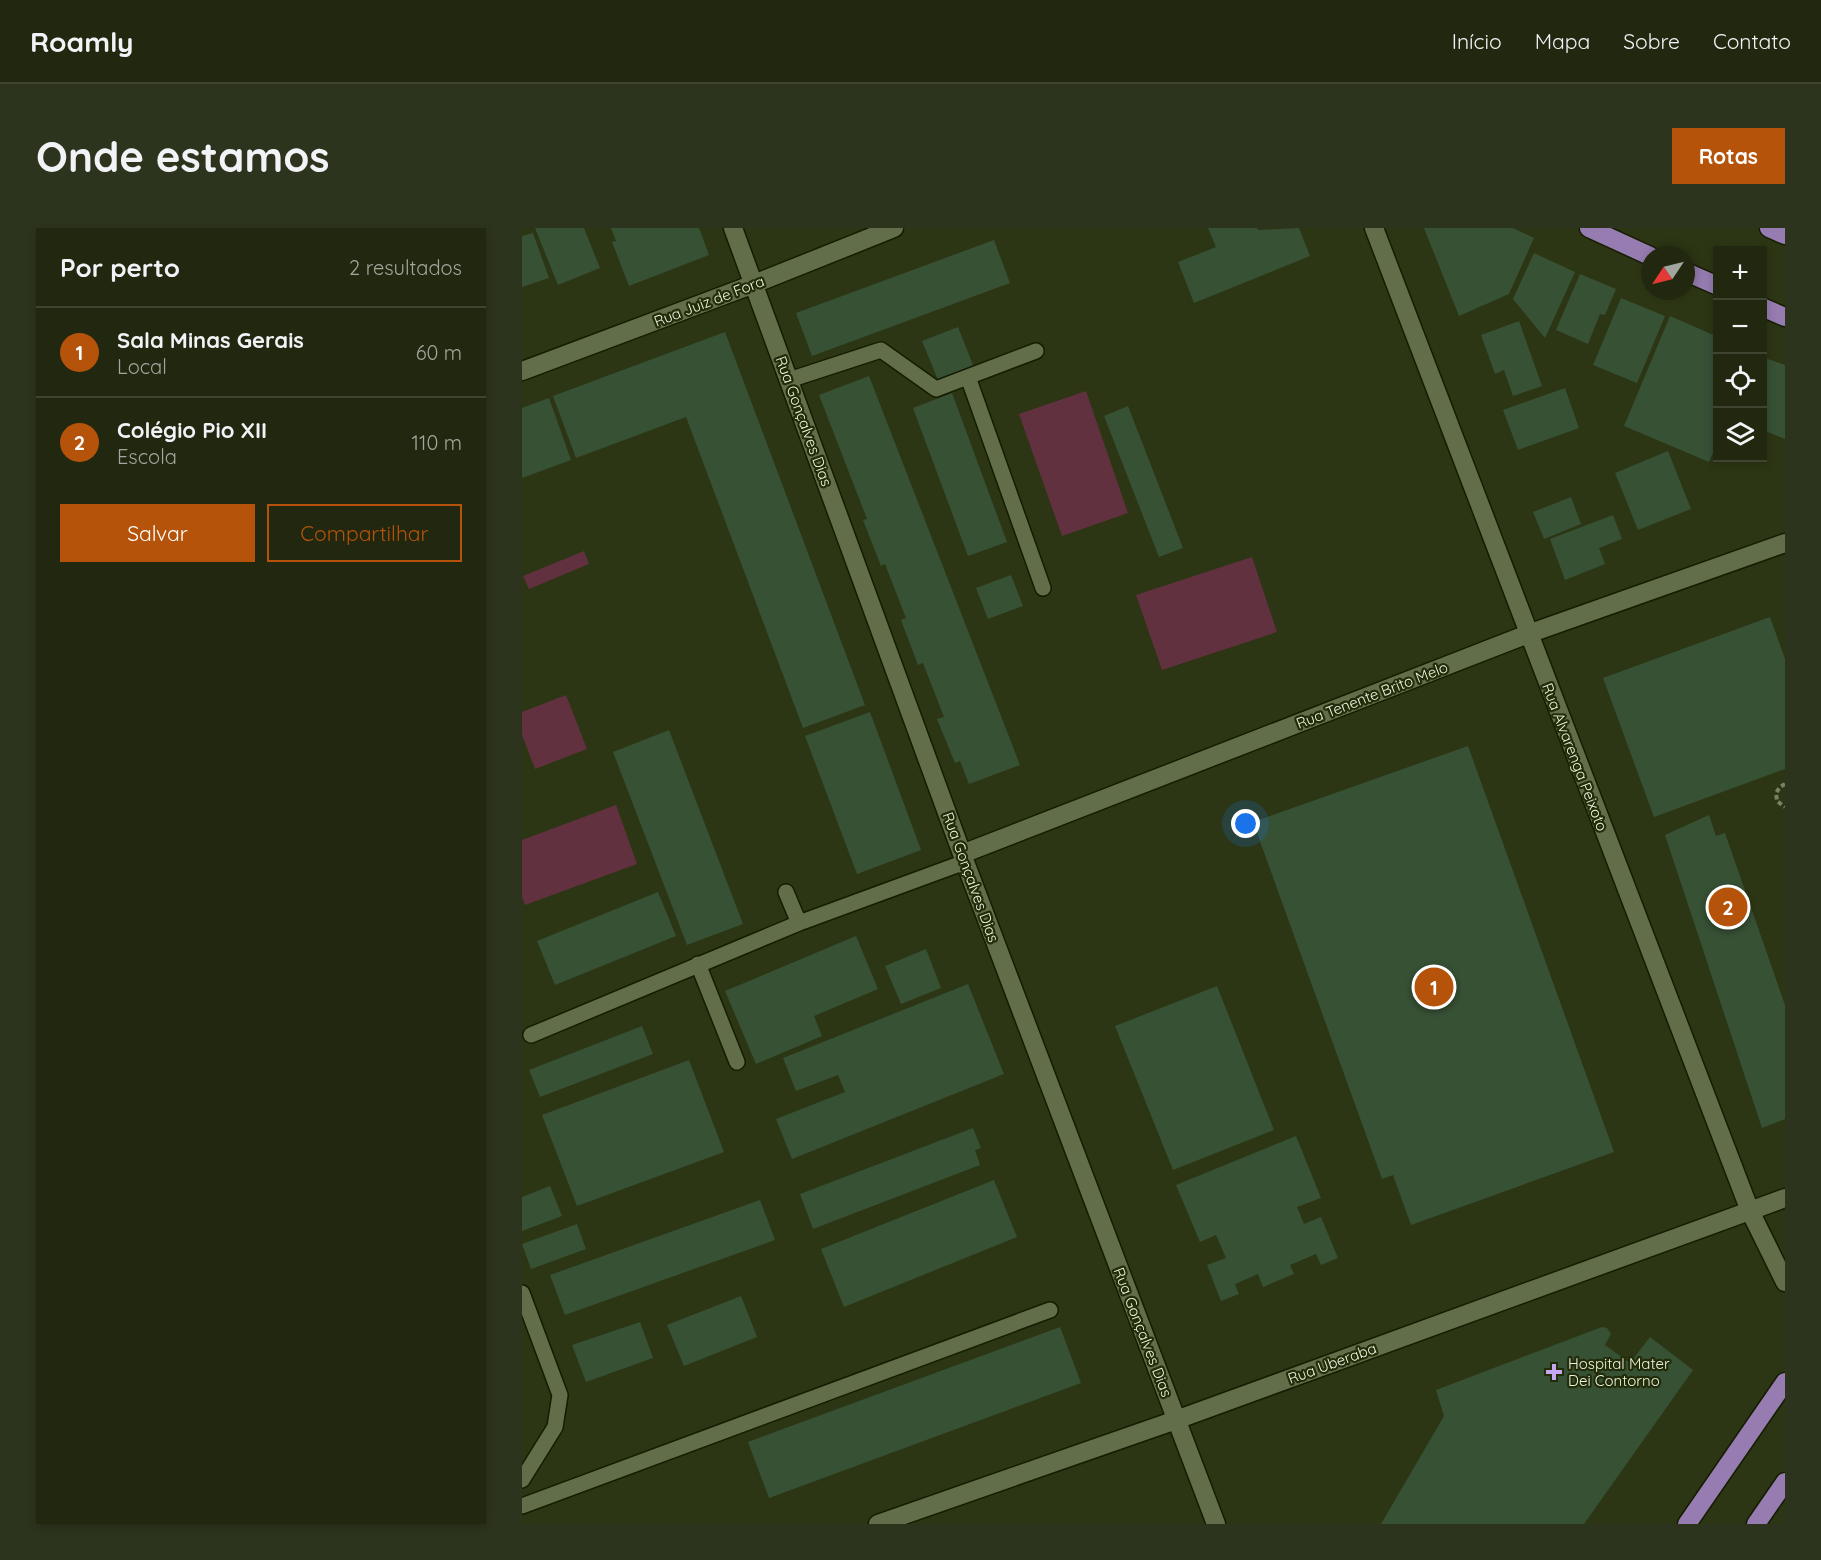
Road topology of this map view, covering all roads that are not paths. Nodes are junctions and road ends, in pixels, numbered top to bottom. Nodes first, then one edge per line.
1 (733, 228) edge
2 (894, 228) edge
3 (1374, 228) edge
4 (1589, 228) edge
5 (1769, 228) edge
6 (1785, 235) edge
7 (1641, 252) edge
8 (1695, 276) edge
9 (754, 284) junction
10 (1713, 284) edge
11 (1767, 309) edge
12 (1785, 317) edge
13 (1036, 351) dead end
14 (522, 371) edge
15 (968, 377) junction
16 (789, 380) junction
17 (1785, 543) edge
18 (1044, 588) dead end
19 (1528, 634) junction
20 (963, 858) junction
21 (786, 891) dead end
22 (799, 923) junction
23 (698, 964) junction
24 (531, 1035) dead end
25 (737, 1062) dead end
26 (1785, 1198) edge
27 (1750, 1211) junction
28 (1785, 1282) edge
29 (522, 1293) edge
30 (1050, 1310) dead end
31 (1785, 1382) edge
32 (1176, 1420) junction
33 (522, 1480) edge
34 (1785, 1482) edge
35 (522, 1506) edge
36 (878, 1524) edge
37 (1216, 1524) edge
38 (1687, 1524) edge
39 (1756, 1524) edge

1 - 9 street, Rua Gonçalves Dias
2 - 9 street, Rua Juiz de Fora
3 - 19 street, Rua Alvarenga Peixoto
4 - 7 main road
5 - 6 main road
8 - 10 main road
9 - 14 street, Rua Juiz de Fora
9 - 16 street, Rua Gonçalves Dias
11 - 12 main road
13 - 15 lane
15 - 16 lane
15 - 18 lane
16 - 20 street, Rua Gonçalves Dias
17 - 19 street, Rua Tenente Brito Melo
19 - 20 street, Rua Tenente Brito Melo
19 - 27 street, Rua Alvarenga Peixoto
20 - 22 lane
20 - 32 street, Rua Gonçalves Dias
21 - 22 lane
22 - 23 lane
23 - 24 lane
23 - 25 lane
26 - 27 street, Rua Uberaba
27 - 28 street, Rua Alvarenga Peixoto
27 - 32 street, Rua Uberaba
29 - 33 lane
30 - 35 lane
31 - 38 main road
32 - 36 street, Rua Uberaba
32 - 37 street, Rua Gonçalves Dias
34 - 39 main road

